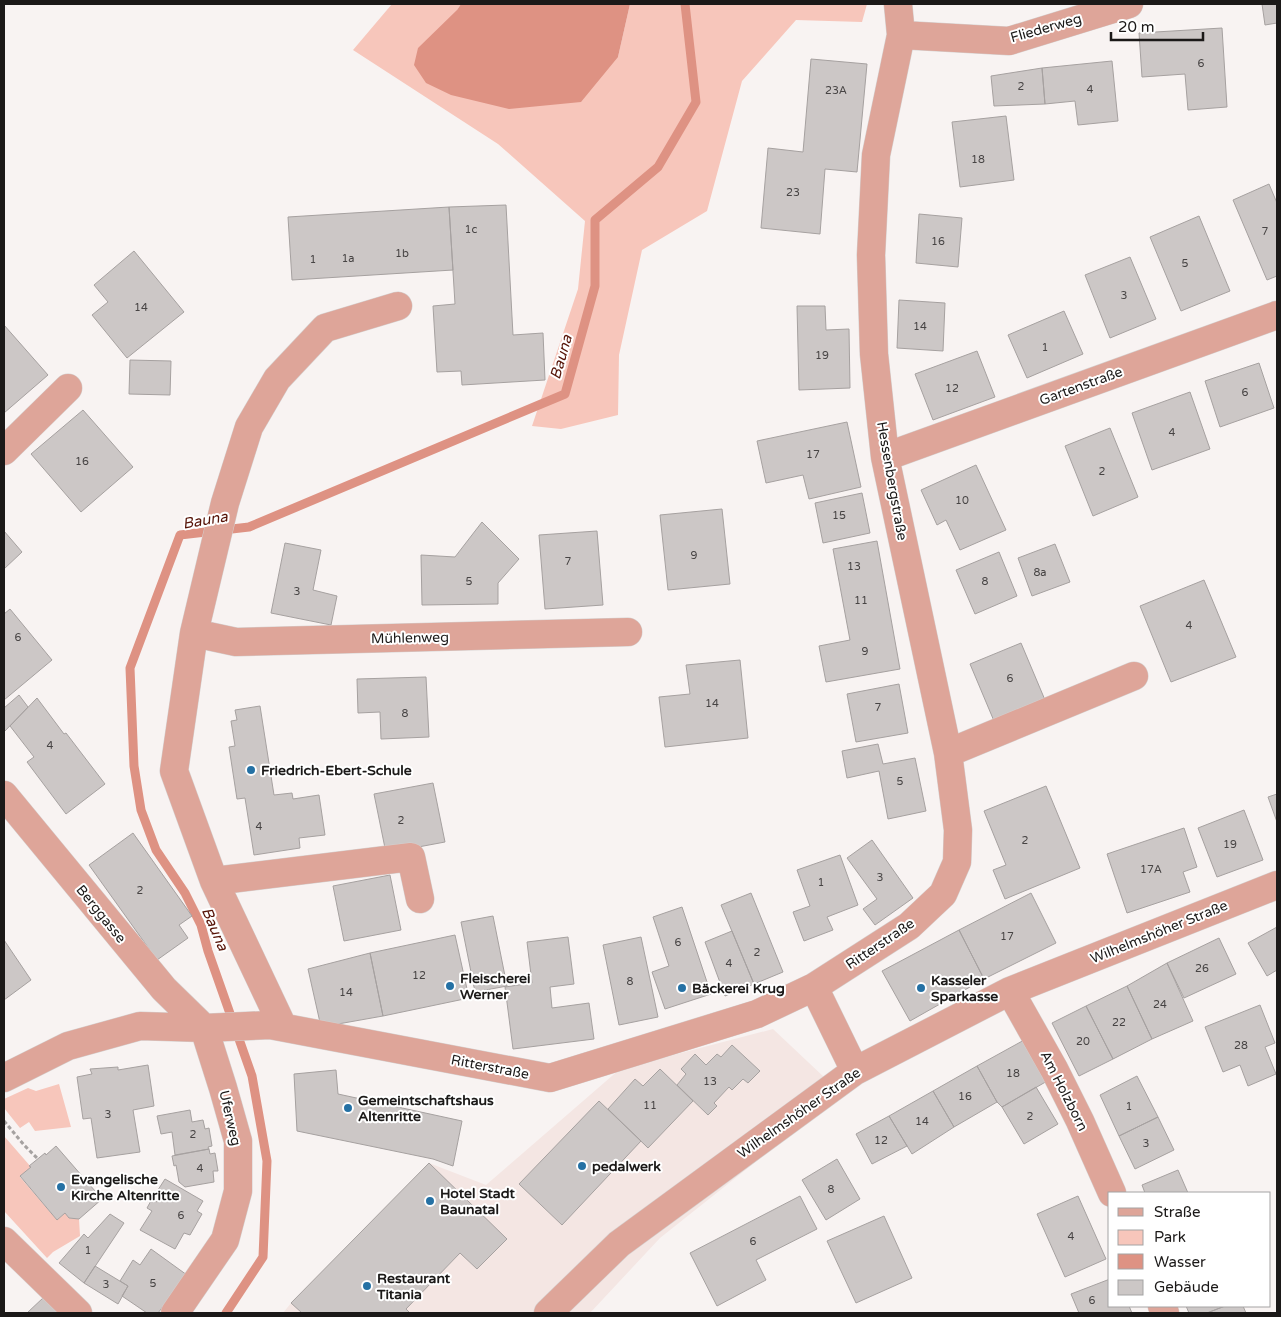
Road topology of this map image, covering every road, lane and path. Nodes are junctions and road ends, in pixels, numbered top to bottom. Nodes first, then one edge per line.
1 (898, 4) edge
2 (1129, 4) edge
3 (901, 35) junction
4 (398, 306) dead end
5 (1277, 315) edge
6 (68, 388) dead end
7 (4, 450) edge
8 (885, 457) junction
9 (628, 632) dead end
10 (194, 633) junction
11 (1134, 676) dead end
12 (948, 753) junction
13 (4, 795) edge
14 (214, 881) junction
15 (1277, 885) edge
16 (943, 894) joint
17 (420, 899) dead end
18 (814, 987) junction
19 (1010, 991) junction
20 (272, 1026) junction
21 (212, 1027) junction
22 (855, 1071) junction
23 (4, 1078) edge
24 (4, 1121) edge
25 (38, 1159) dead end
26 (1112, 1192) edge
27 (4, 1241) edge
28 (78, 1313) edge
29 (175, 1313) edge
30 (548, 1313) edge

1 - 3 street, Hessenbergstraße
2 - 3 street, Fliederweg
3 - 8 street, Hessenbergstraße
4 - 10 street
5 - 8 street, Gartenstraße
6 - 7 street
8 - 12 street, Hessenbergstraße
9 - 10 street, Mühlenweg
10 - 14 street
11 - 12 street
12 - 16 street, Hessenbergstraße
13 - 21 street, Berggasse
14 - 17 street
14 - 20 street
15 - 19 street, Wilhelmshöher Straße
16 - 18 street, Ritterstraße
18 - 20 street, Ritterstraße
18 - 22 street
19 - 22 street, Wilhelmshöher Straße
19 - 26 street, Am Holzborn
20 - 21 street, Ritterstraße
21 - 23 street, Ritterstraße
21 - 29 street, Uferweg
22 - 30 street, Wilhelmshöher Straße
24 - 25 path
27 - 28 street

